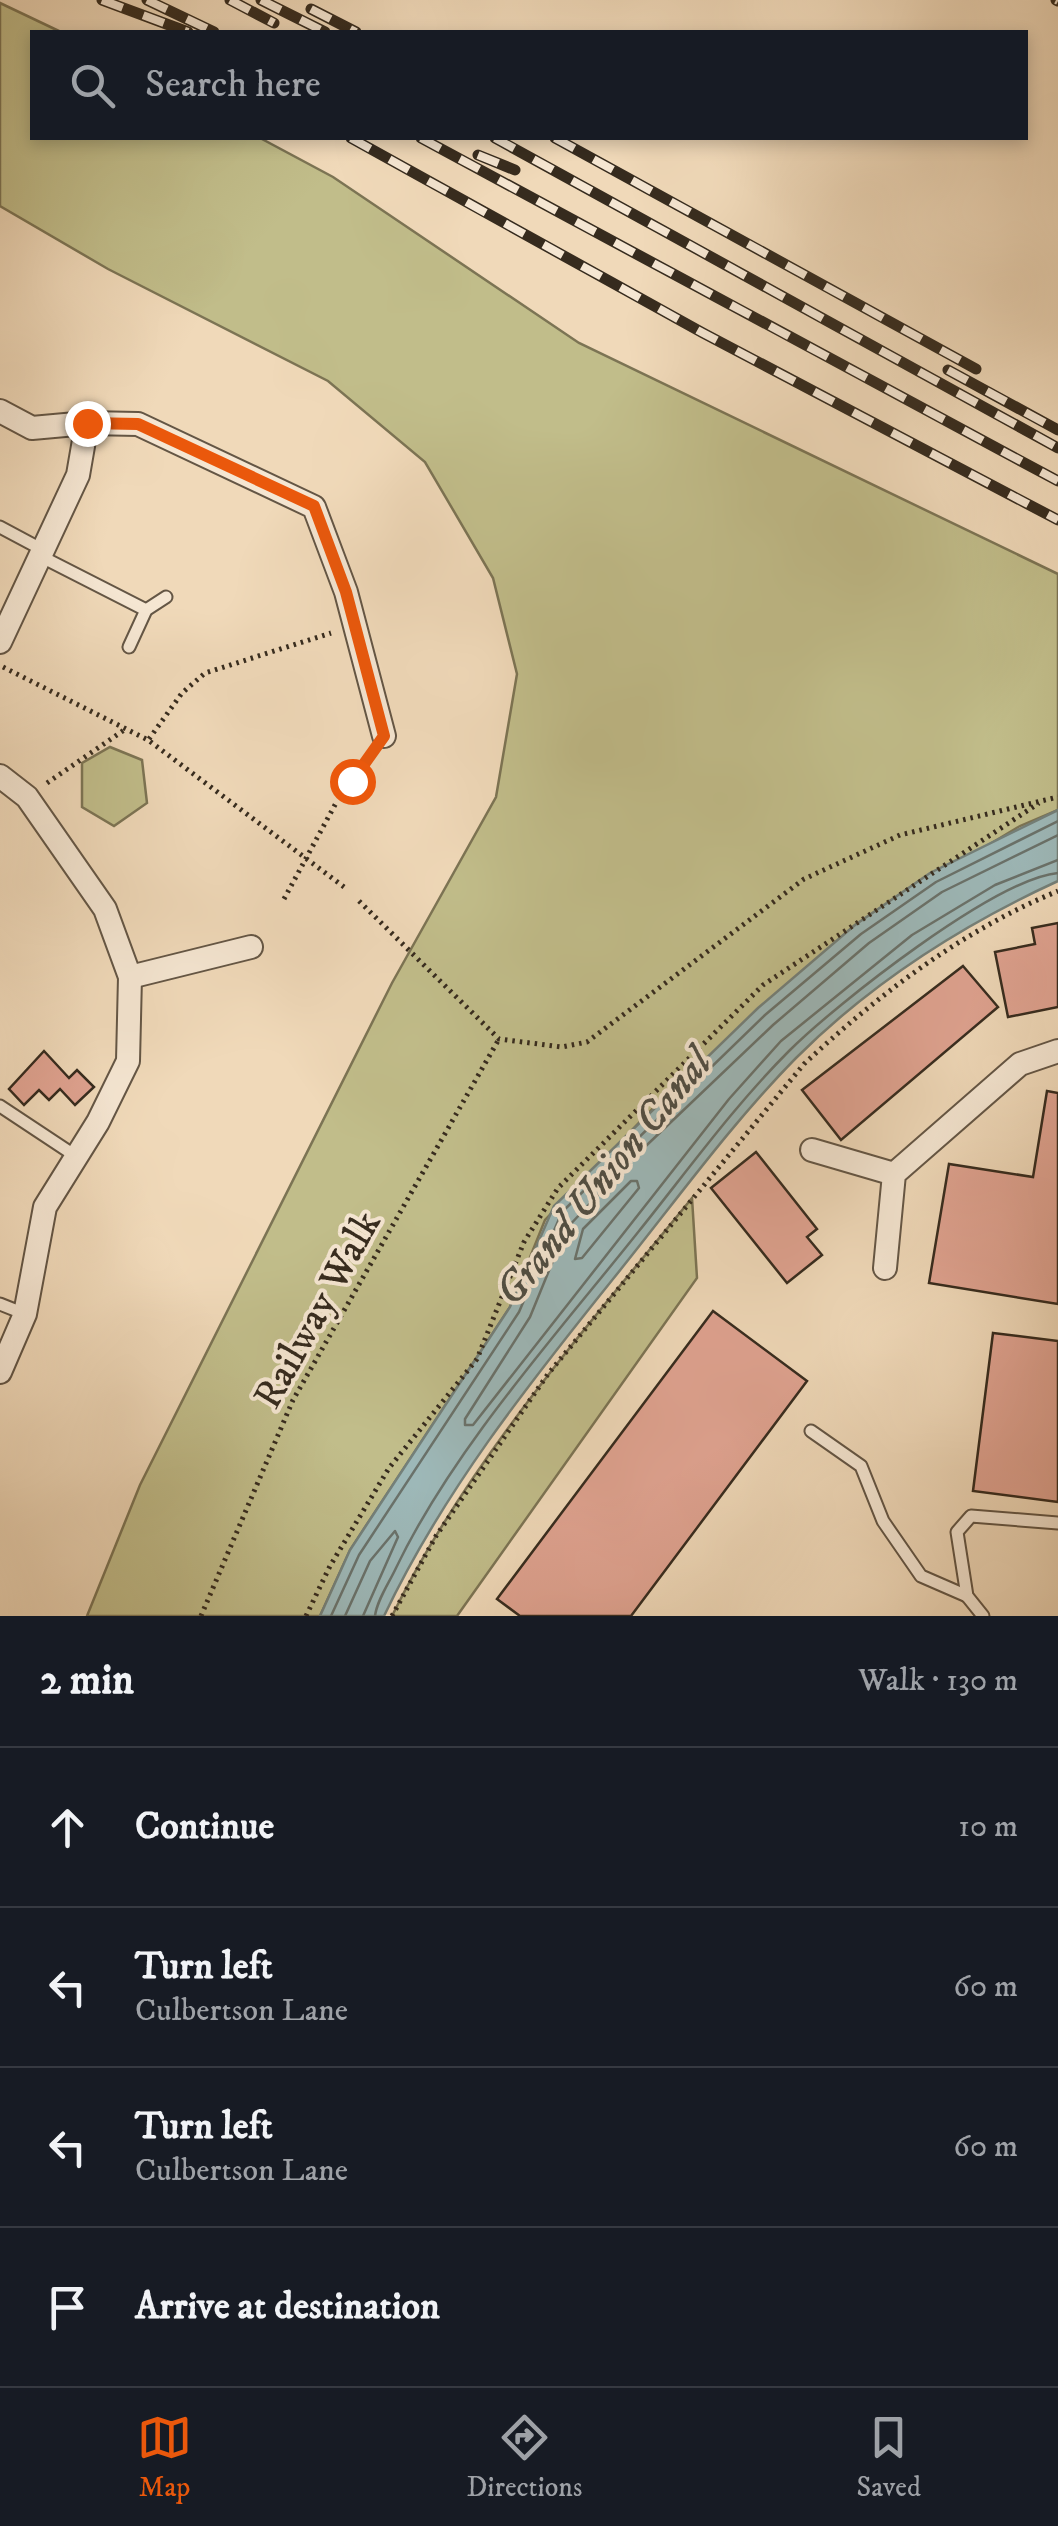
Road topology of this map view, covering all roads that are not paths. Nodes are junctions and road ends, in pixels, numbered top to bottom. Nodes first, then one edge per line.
1 (0, 410) edge
2 (87, 423) junction
3 (0, 528) edge
4 (42, 553) junction
5 (166, 597) dead end
6 (146, 610) junction
7 (0, 642) edge
8 (129, 646) dead end
9 (384, 736) road end
10 (0, 776) edge
11 (251, 946) dead end
12 (130, 977) junction
13 (1058, 1050) edge
14 (0, 1106) edge
15 (812, 1150) dead end
16 (77, 1157) junction
17 (894, 1174) junction
18 (885, 1268) dead end
19 (0, 1304) edge
20 (26, 1314) junction
21 (0, 1372) edge
22 (812, 1431) dead end
23 (1058, 1523) edge
24 (967, 1596) junction
25 (983, 1616) edge

1 - 2 street
2 - 4 street
2 - 9 street
3 - 4 lane
4 - 6 lane
4 - 7 street
5 - 6 lane
6 - 8 lane
10 - 12 street
11 - 12 street
12 - 16 street
13 - 17 street
14 - 16 lane
15 - 17 street
16 - 20 street
17 - 18 street
19 - 20 lane
20 - 21 street
22 - 24 lane
23 - 24 lane
24 - 25 lane

